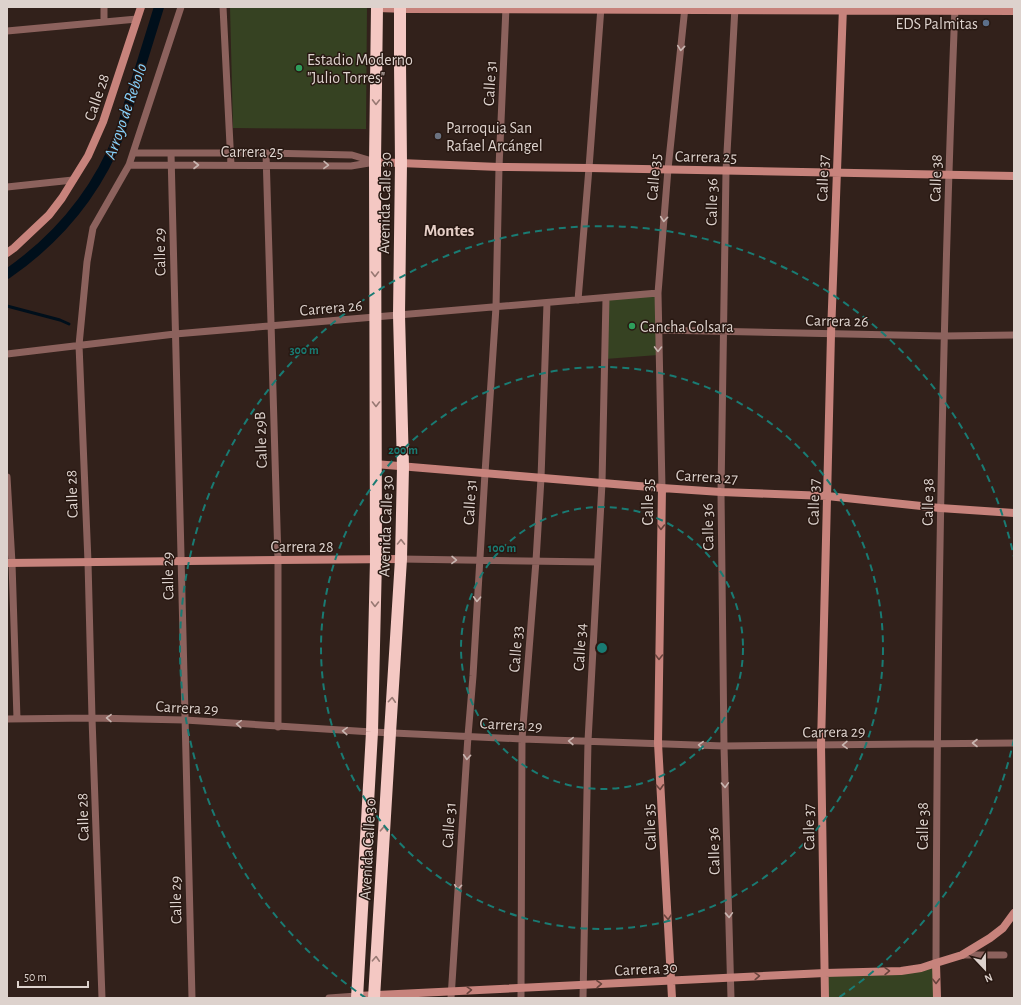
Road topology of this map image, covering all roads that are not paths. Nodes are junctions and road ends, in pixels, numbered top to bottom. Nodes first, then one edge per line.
1 (104, 7) edge
2 (141, 7) edge
3 (181, 7) edge
4 (223, 7) edge
5 (377, 7) edge
6 (400, 8) edge
7 (506, 8) edge
8 (600, 8) edge
9 (685, 8) edge
10 (734, 8) edge
11 (843, 9) edge
12 (955, 9) edge
13 (1014, 11) edge
14 (137, 19) junction
15 (104, 22) junction
16 (7, 31) edge
17 (133, 153) junction
18 (171, 153) junction
19 (230, 153) junction
20 (266, 153) junction
21 (374, 162) junction
22 (401, 163) junction
23 (129, 165) junction
24 (171, 165) junction
25 (231, 165) junction
26 (266, 165) junction
27 (499, 167) junction
28 (589, 168) junction
29 (668, 169) junction
30 (726, 170) junction
31 (836, 173) junction
32 (949, 175) junction
33 (1014, 176) edge
34 (73, 180) junction
35 (7, 187) edge
36 (7, 252) edge
37 (658, 293) junction
38 (606, 298) junction
39 (578, 300) junction
40 (547, 302) junction
41 (496, 307) junction
42 (399, 315) junction
43 (376, 317) junction
44 (271, 326) junction
45 (659, 330) junction
46 (723, 332) junction
47 (175, 334) junction
48 (831, 334) junction
49 (1014, 335) edge
50 (944, 336) junction
51 (79, 345) junction
52 (7, 354) edge
53 (376, 464) junction
54 (403, 467) junction
55 (485, 473) junction
56 (7, 477) edge
57 (541, 478) junction
58 (602, 483) junction
59 (662, 488) junction
60 (720, 492) junction
61 (827, 496) junction
62 (940, 508) junction
63 (1014, 513) edge
64 (376, 559) junction
65 (278, 560) junction
66 (401, 560) junction
67 (480, 560) junction
68 (181, 561) junction
69 (536, 561) junction
70 (88, 562) junction
71 (597, 562) junction
72 (9, 563) edge
73 (17, 718) junction
74 (92, 718) junction
75 (7, 719) edge
76 (185, 720) junction
77 (278, 727) junction
78 (372, 732) junction
79 (390, 733) junction
80 (468, 736) junction
81 (522, 739) junction
82 (588, 741) junction
83 (658, 743) junction
84 (937, 743) junction
85 (1014, 743) edge
86 (821, 745) junction
87 (724, 746) junction
88 (1014, 913) edge
89 (962, 954) junction
90 (1004, 955) dead end
91 (936, 963) junction
92 (825, 973) junction
93 (730, 977) junction
94 (672, 980) junction
95 (583, 985) junction
96 (522, 988) junction
97 (451, 995) edge
98 (357, 997) edge
99 (374, 997) edge
100 (102, 998) edge
101 (192, 998) edge
102 (329, 998) edge
103 (521, 998) edge
104 (583, 998) edge
105 (672, 998) edge
106 (731, 998) edge
107 (825, 998) edge
108 (936, 998) edge

1 - 15 street
2 - 14 street
3 - 17 street, Calle 28
4 - 19 street
5 - 6 street
5 -> 21 highway, Avenida Calle 30
6 - 7 street
6 - 22 highway, Avenida Calle 30
7 - 8 street
7 - 27 street, Calle 31
8 - 9 street
8 - 28 street
9 - 10 street
9 -> 29 street, Calle 35
10 - 11 street
10 - 30 street, Calle 36
11 - 12 street
11 - 31 street, Calle 37
12 - 13 street
12 - 32 street, Calle 38
14 - 15 street
14 - 34 street, Calle 28
15 - 16 street
17 - 18 street, Carrera 25
17 - 23 street, Calle 28
18 - 19 street, Carrera 25
18 - 24 street, Calle 29
19 - 20 street, Carrera 25
19 - 25 street
20 - 21 street, Carrera 25
20 - 26 street, Calle 29B
21 - 22 street, Carrera 25
26 -> 21 street, Carrera 25
21 -> 43 highway, Avenida Calle 30
22 - 27 street, Carrera 25
22 - 42 highway, Avenida Calle 30
23 - 24 street, Carrera 25
23 - 51 street, Calle 28
24 -> 25 street, Carrera 25
24 - 47 street, Calle 29
25 - 26 street, Carrera 25
26 - 44 street, Calle 29B
27 - 28 street, Carrera 25
27 - 41 street, Calle 31
28 - 29 street, Carrera 25
28 - 39 street
29 - 30 street, Carrera 25
29 -> 37 street, Calle 35
30 - 31 street, Carrera 25
30 - 46 street, Calle 36
31 - 32 street, Carrera 25
31 - 48 street, Calle 37
32 - 33 street, Carrera 25
32 - 50 street, Calle 38
34 - 35 street
34 - 36 street, Calle 28
37 - 38 street, Carrera 26
37 - 45 street, Calle 35
38 - 39 street, Carrera 26
38 - 58 street, Calle 34
39 - 40 street, Carrera 26
40 - 41 street, Carrera 26
40 - 57 street, Calle 33
41 - 42 street, Carrera 26
41 - 55 street, Calle 31
42 - 43 street, Carrera 26
42 - 54 highway, Avenida Calle 30
43 - 44 street, Carrera 26
43 -> 53 highway, Avenida Calle 30
44 - 47 street, Carrera 26
44 - 65 street, Calle 29B
45 - 46 street, Carrera 26
45 -> 59 street, Calle 35
46 - 48 street, Carrera 26
46 - 60 street, Calle 36
47 - 51 street, Carrera 26
47 - 68 street, Calle 29
48 - 50 street, Carrera 26
48 - 61 street, Calle 37
49 - 50 street, Carrera 26
50 - 62 street, Calle 38
51 - 52 street, Carrera 26
51 - 70 street, Calle 28
53 - 54 street, Carrera 27
53 - 64 highway, Avenida Calle 30
54 - 55 street, Carrera 27
66 -> 54 highway, Avenida Calle 30
55 - 57 street, Carrera 27
55 - 67 street, Calle 31
56 - 72 street
57 - 58 street, Carrera 27
57 - 69 street, Calle 33
58 - 59 street, Carrera 27
58 - 71 street, Calle 34
59 - 60 street, Carrera 27
59 -> 83 street, Calle 35
60 - 61 street, Carrera 27
60 - 87 street, Calle 36
61 - 62 street, Carrera 27
61 - 86 street, Calle 37
62 - 63 street, Carrera 27
62 - 84 street, Calle 38
64 - 65 street, Carrera 28
64 - 66 street, Carrera 28
64 -> 78 highway, Avenida Calle 30
65 - 68 street, Carrera 28
65 - 77 street, Calle 29B
66 -> 67 street, Carrera 28
79 -> 66 highway, Avenida Calle 30
67 - 69 street, Carrera 28
67 -> 80 street, Calle 31
68 - 70 street, Carrera 28
68 - 76 street, Calle 29
69 - 71 street, Carrera 28
69 - 81 street, Calle 33
70 - 72 street, Carrera 28
70 - 74 street, Calle 28
71 - 82 street, Calle 34
72 - 73 street
73 - 74 street, Carrera 29
73 - 75 street, Carrera 29
76 -> 74 street, Carrera 29
74 - 100 street, Calle 28
77 -> 76 street, Carrera 29
76 - 101 street, Calle 29
78 -> 77 street, Carrera 29
78 - 79 street, Carrera 29
78 - 98 highway, Avenida Calle 30
79 - 80 street, Carrera 29
99 -> 79 highway, Avenida Calle 30
80 - 81 street, Carrera 29
80 -> 97 street, Calle 31
82 -> 81 street, Carrera 29
81 - 96 street, Calle 33
82 - 83 street, Carrera 29
82 - 95 street, Calle 34
87 -> 83 street, Carrera 29
83 -> 94 street, Calle 35
85 -> 84 street, Carrera 29
84 -> 86 street, Carrera 29
84 - 91 street, Calle 38
86 - 87 street, Carrera 29
86 - 92 street, Calle 37
87 -> 93 street, Calle 36
88 - 89 street, Carrera 30
89 - 90 street, Carrera 30
89 - 91 street, Carrera 30
92 -> 91 street, Carrera 30
91 -> 108 street, Calle 38
93 -> 92 street, Carrera 30
92 - 107 street, Calle 37
93 - 94 street, Carrera 30
93 - 106 street, Calle 36
95 -> 94 street, Carrera 30
94 - 105 street, Calle 35
95 - 96 street, Carrera 30
95 - 104 street, Calle 34
97 -> 96 street, Carrera 30
96 - 103 street, Calle 33
97 - 99 street, Carrera 30
98 - 99 street, Carrera 30
98 - 102 street, Carrera 30

